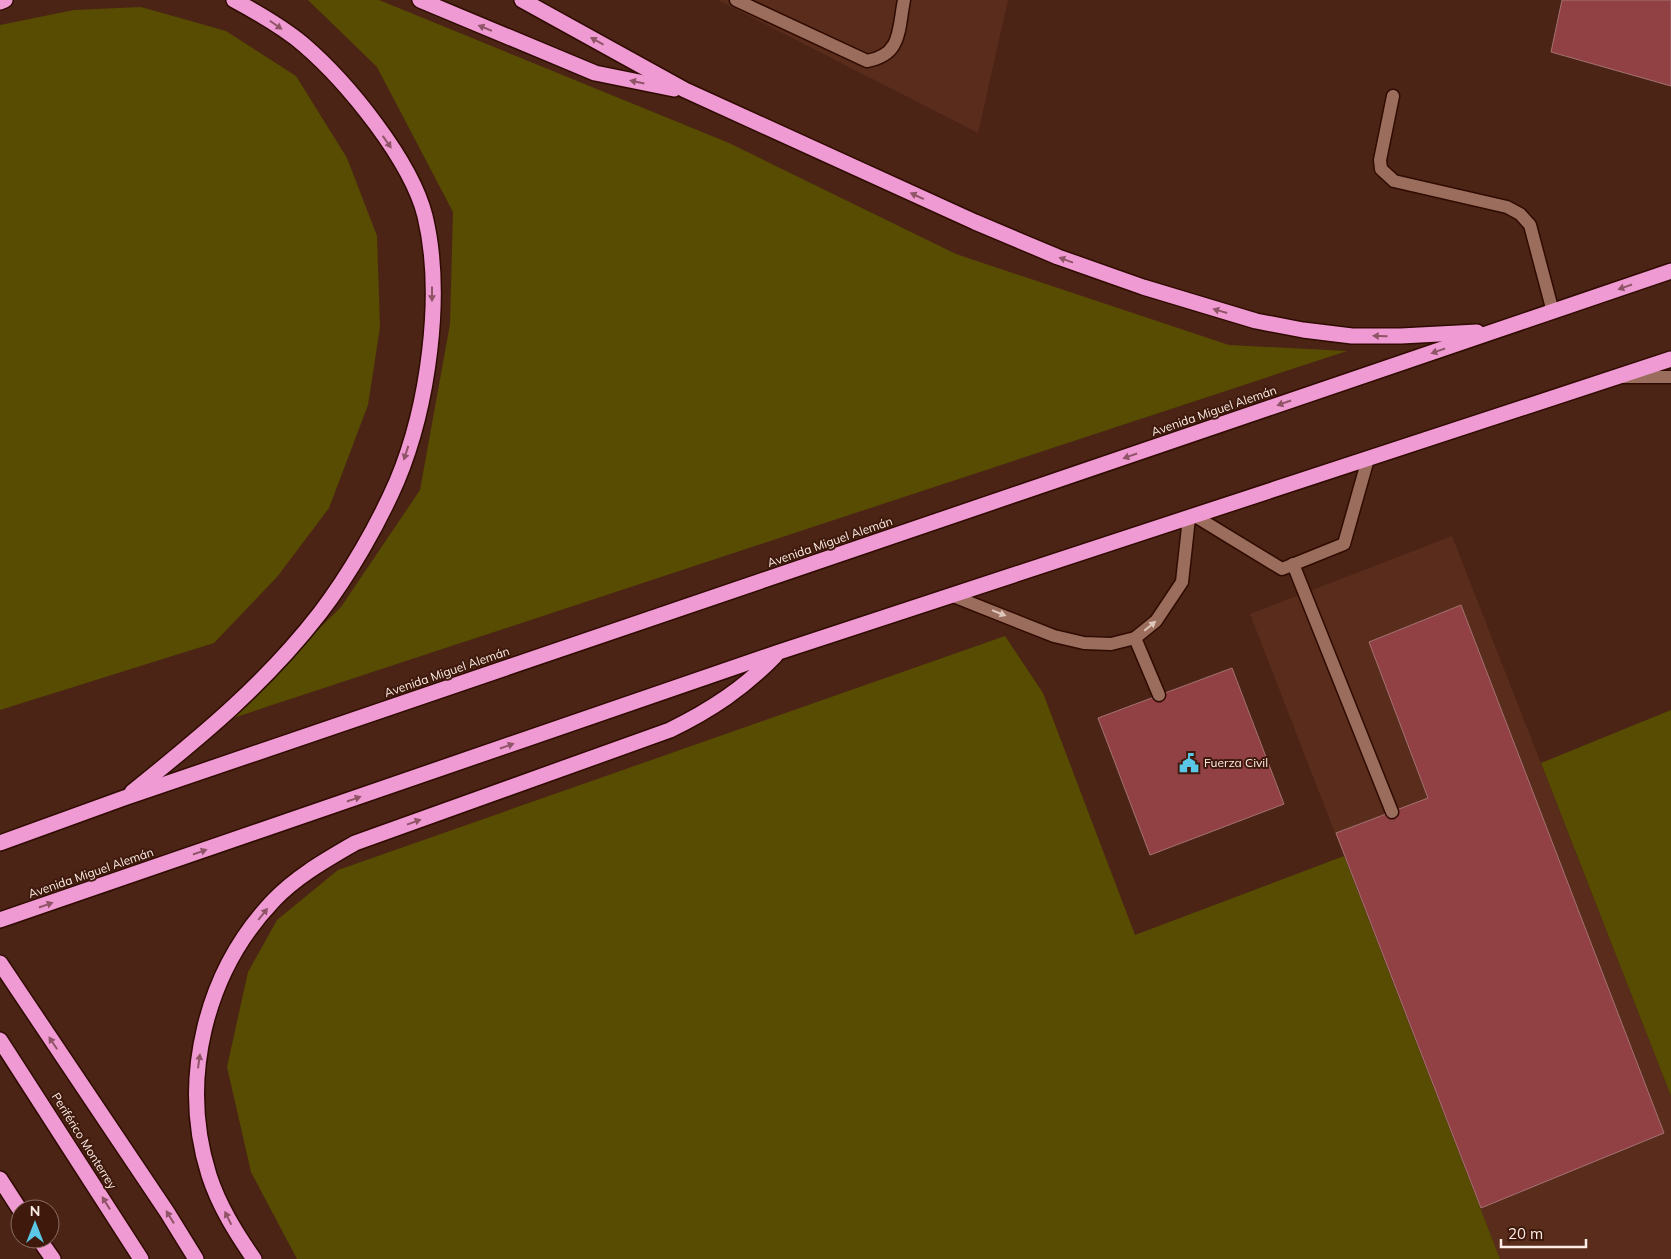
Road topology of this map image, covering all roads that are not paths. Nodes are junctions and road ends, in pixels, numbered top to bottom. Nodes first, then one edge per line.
1 (5, 0) edge
2 (234, 0) edge
3 (420, 0) edge
4 (522, 0) edge
5 (736, 0) edge
6 (904, 0) edge
7 (0, 2) edge
8 (685, 90) junction
9 (1393, 96) dead end
10 (1671, 271) edge
11 (1553, 312) junction
12 (1499, 330) junction
13 (1671, 360) edge
14 (1621, 377) junction
15 (1671, 377) edge
16 (1368, 458) junction
17 (1192, 517) junction
18 (1293, 564) junction
19 (953, 596) junction
20 (1136, 638) junction
21 (779, 652) junction
22 (1159, 696) dead end
23 (124, 798) junction
24 (1392, 812) dead end
25 (0, 843) edge
26 (0, 920) edge
27 (0, 962) edge
28 (0, 1040) edge
29 (0, 1179) edge
30 (13, 1199) edge
31 (141, 1259) edge
32 (196, 1259) edge
33 (254, 1259) edge

1 - 7 highway
2 -> 23 highway
8 -> 3 highway
8 -> 4 highway
5 - 6 street
12 -> 8 highway
9 - 11 street
10 -> 11 highway, Avenida Miguel Alemán
11 - 12 highway, Avenida Miguel Alemán
12 -> 23 highway, Avenida Miguel Alemán
13 - 14 highway, Avenida Miguel Alemán
14 - 15 street
14 - 16 highway, Avenida Miguel Alemán
16 - 17 highway, Avenida Miguel Alemán
16 - 18 street
17 - 18 street
17 - 19 highway, Avenida Miguel Alemán
20 -> 17 street
18 - 24 street
19 -> 20 street
19 - 21 highway, Avenida Miguel Alemán
20 - 22 street
26 -> 21 highway, Avenida Miguel Alemán
33 -> 21 highway
23 - 25 highway, Avenida Miguel Alemán
32 -> 27 highway
31 -> 28 highway, Periférico Monterrey
29 - 30 highway

